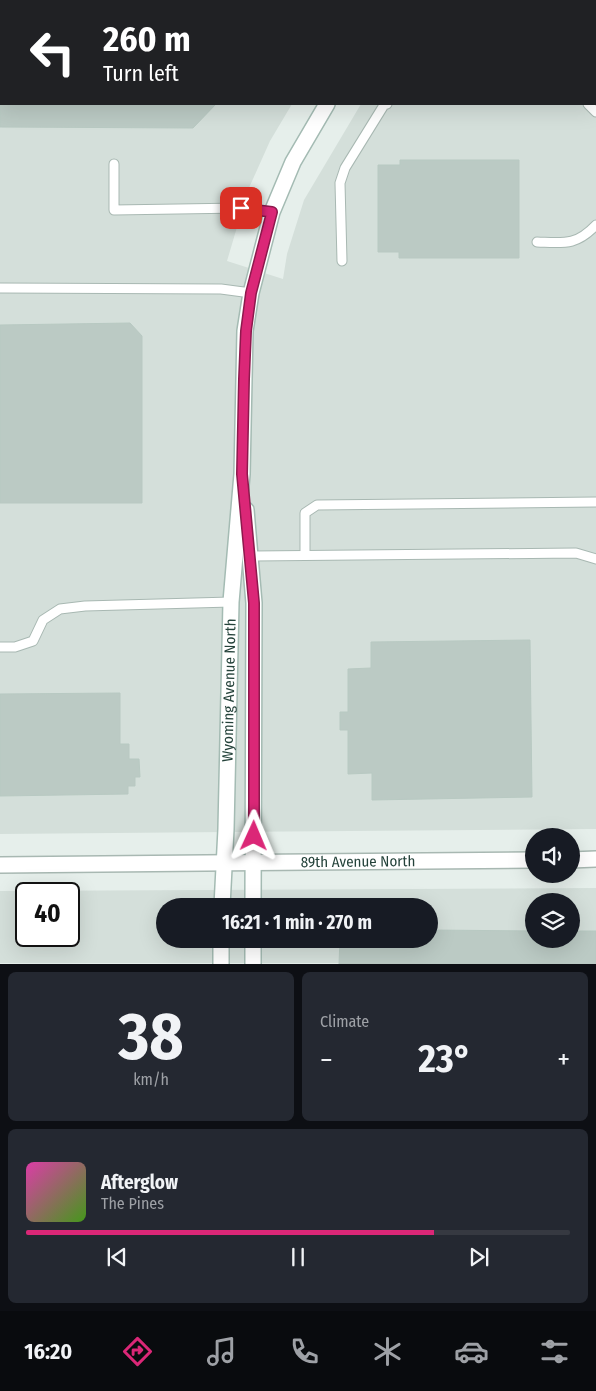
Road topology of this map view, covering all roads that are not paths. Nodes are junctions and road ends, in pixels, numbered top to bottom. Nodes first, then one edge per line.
1 (326, 105) edge
2 (383, 105) edge
3 (114, 164) dead end
4 (272, 212) junction
5 (596, 225) edge
6 (596, 236) edge
7 (585, 237) junction
8 (537, 242) dead end
9 (342, 261) dead end
10 (0, 288) edge
11 (251, 293) junction
12 (242, 474) junction
13 (596, 502) edge
14 (305, 555) junction
15 (250, 556) junction
16 (596, 559) edge
17 (231, 602) junction
18 (0, 647) edge
19 (596, 859) edge
20 (525, 860) edge
21 (580, 860) edge
22 (253, 863) junction
23 (223, 864) junction
24 (0, 865) edge
25 (222, 898) edge
26 (253, 898) edge
27 (222, 948) edge
28 (253, 948) edge
29 (221, 964) edge
30 (253, 964) edge

1 - 4 street, Wyoming Avenue North
2 - 9 lane
3 - 4 lane
4 - 11 street, Wyoming Avenue North
5 - 7 lane
6 - 7 lane
7 - 8 lane
10 - 11 lane
11 - 12 street, Wyoming Avenue North
12 - 15 street, Wyoming Avenue North
12 - 17 street, Wyoming Avenue North
13 - 14 lane
14 - 15 lane
14 - 16 lane
15 - 22 street, Wyoming Avenue North
17 - 18 lane
17 - 23 street, Wyoming Avenue North
19 - 21 street
20 - 22 street, 89th Avenue North
22 - 23 street, 89th Avenue North
22 - 26 street, Wyoming Avenue North
23 - 24 street, 89th Avenue North
23 - 25 street, Wyoming Avenue North
27 - 29 street
28 - 30 street

